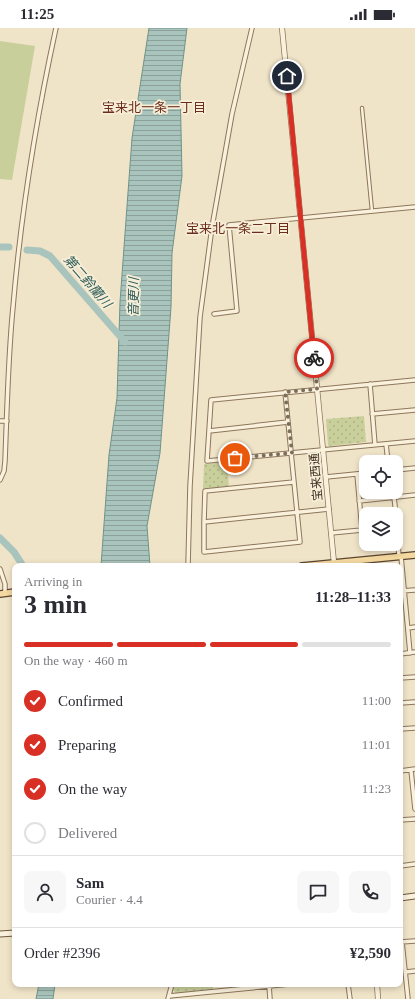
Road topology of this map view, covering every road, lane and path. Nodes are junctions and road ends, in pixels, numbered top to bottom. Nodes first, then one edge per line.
1 (56, 28) edge
2 (252, 28) edge
3 (282, 28) edge
4 (362, 108) dead end
5 (415, 207) edge
6 (372, 211) junction
7 (300, 218) junction
8 (214, 314) dead end
9 (415, 380) edge
10 (370, 384) junction
11 (317, 389) junction
12 (285, 392) junction
13 (415, 410) edge
14 (372, 414) junction
15 (0, 421) edge
16 (6, 421) junction
17 (288, 422) junction
18 (209, 431) junction
19 (415, 441) edge
20 (386, 444) junction
21 (376, 445) junction
22 (323, 450) junction
23 (292, 453) junction
24 (387, 455) edge
25 (415, 468) edge
26 (403, 469) edge
27 (357, 474) joint
28 (326, 477) junction
29 (0, 480) edge
30 (294, 482) junction
31 (415, 495) edge
32 (403, 496) edge
33 (376, 499) edge
34 (359, 501) junction
35 (329, 509) junction
36 (297, 512) junction
37 (204, 522) junction
38 (331, 533) junction
39 (399, 551) edge
40 (415, 555) edge
41 (400, 557) junction
42 (188, 563) edge
43 (335, 563) edge
44 (344, 563) edge
45 (400, 563) edge
46 (0, 569) edge
47 (415, 590) edge
48 (403, 591) edge
49 (8, 593) edge
50 (403, 597) edge
51 (415, 627) edge
52 (408, 628) junction
53 (413, 652) edge
54 (403, 654) edge
55 (415, 677) edge
56 (403, 678) edge
57 (415, 702) edge
58 (403, 703) edge
59 (415, 728) edge
60 (403, 729) edge
61 (413, 769) edge
62 (403, 770) edge
63 (415, 809) edge
64 (415, 819) edge
65 (403, 820) edge
66 (415, 864) edge
67 (403, 866) edge
68 (415, 896) edge
69 (403, 898) edge
70 (12, 933) edge
71 (0, 934) edge
72 (415, 941) edge
73 (403, 942) edge
74 (403, 954) edge
75 (415, 971) edge
76 (406, 972) junction
77 (171, 987) edge
78 (253, 987) edge
79 (269, 987) edge
80 (348, 987) edge
81 (377, 987) edge
82 (168, 998) edge
83 (270, 999) edge
84 (350, 999) edge
85 (378, 999) edge
86 (408, 999) edge

1 - 16 street
2 - 42 street
3 - 7 street, 宝来西通
4 - 6 street
5 - 6 street
6 - 7 street
7 - 8 street
7 - 11 street, 宝来西通
9 - 10 street
10 - 11 street
10 - 14 street
11 - 12 street
11 - 22 street, 宝来西通
12 - 17 street
12 - 18 street
13 - 14 street
14 - 21 street
15 - 16 street
16 - 29 street
17 - 18 street
17 - 23 street
18 - 23 street
19 - 20 street
20 - 21 street
20 - 24 street
21 - 22 street
22 - 23 street
22 - 28 street, 宝来西通
23 - 30 street
25 - 26 street
27 - 28 street
27 - 34 street
28 - 35 street, 宝来西通
30 - 36 street
30 - 37 street
31 - 32 street
33 - 34 street
34 - 38 street
35 - 36 street
35 - 38 street, 宝来西通
36 - 37 street
36 - 37 street
38 - 43 street, 宝来西通
39 - 41 street
40 - 41 main road
41 - 44 main road
41 - 45 street
46 - 49 street
47 - 48 street
50 - 52 street
51 - 52 street
52 - 53 street
53 - 54 street
55 - 56 street
57 - 58 street
59 - 60 street
61 - 62 street
61 - 63 street
64 - 65 street
66 - 67 street
68 - 69 main road
70 - 71 main road
72 - 73 street
74 - 76 street
75 - 76 street
76 - 86 street
77 - 82 street
78 - 82 street
79 - 83 street
80 - 84 street
81 - 85 street

